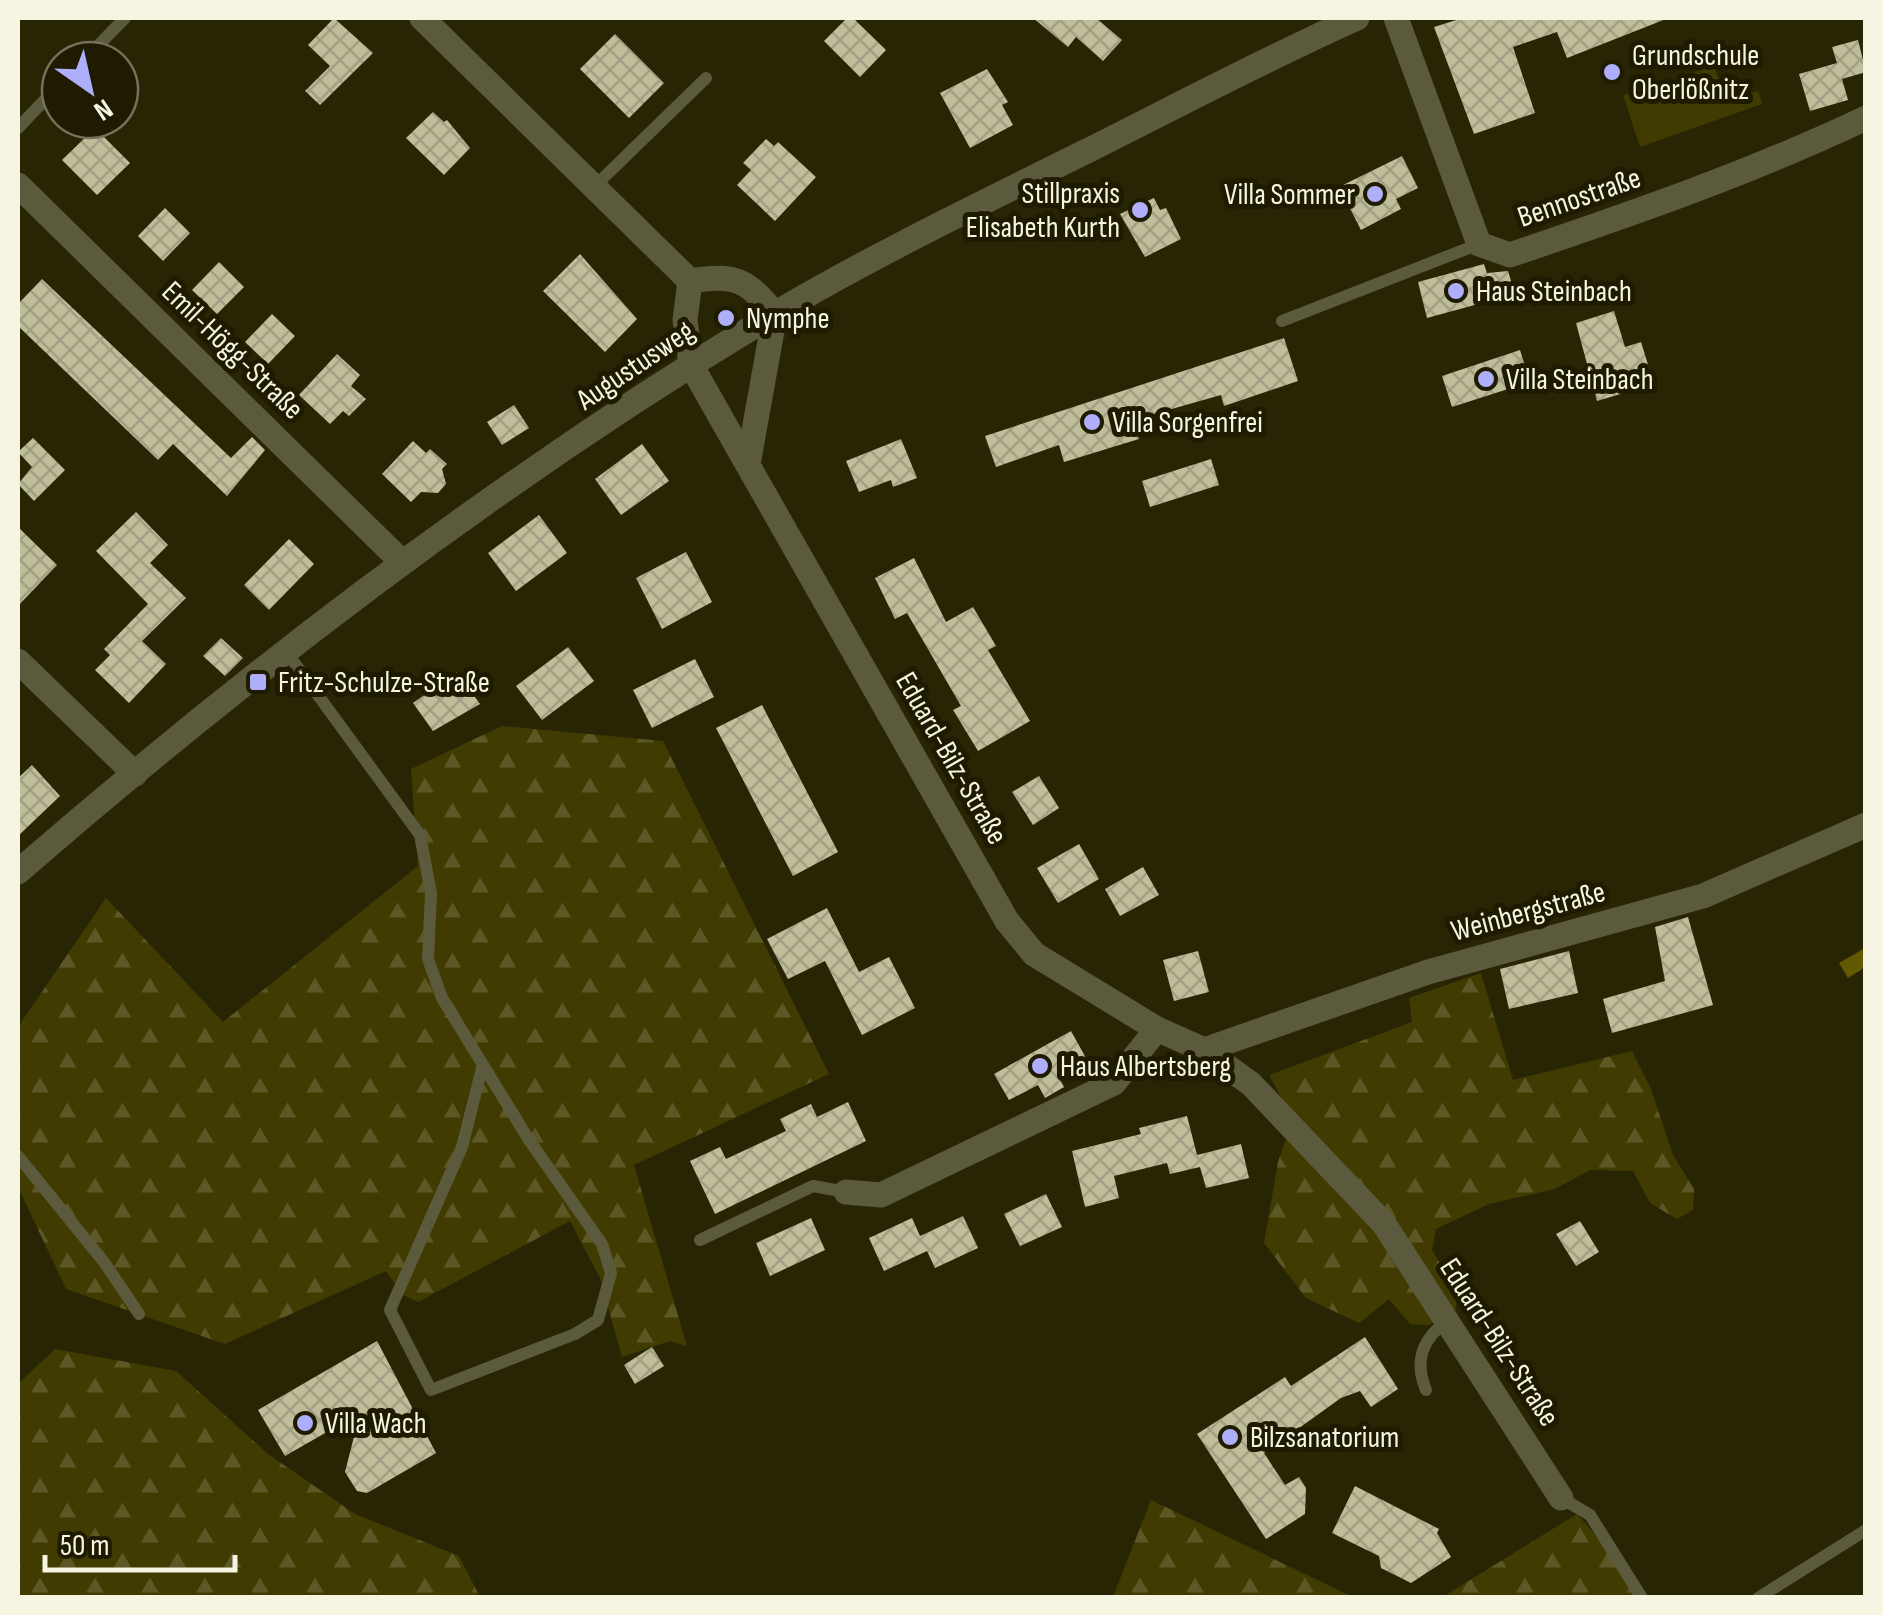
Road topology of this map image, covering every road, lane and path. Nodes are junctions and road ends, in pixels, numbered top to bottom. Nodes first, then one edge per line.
1 (125, 18) edge
2 (422, 18) edge
3 (1357, 18) edge
4 (1396, 18) edge
5 (104, 40) edge
6 (706, 78) dead end
7 (40, 105) edge
8 (1866, 118) edge
9 (18, 128) edge
10 (18, 185) edge
11 (594, 186) junction
12 (1480, 244) junction
13 (690, 281) junction
14 (775, 314) junction
15 (1282, 321) dead end
16 (691, 365) junction
17 (748, 464) junction
18 (402, 562) junction
19 (285, 650) junction
20 (18, 661) edge
21 (135, 774) junction
22 (1866, 826) edge
23 (18, 872) edge
24 (1157, 1029) junction
25 (1204, 1050) junction
26 (482, 1068) junction
27 (18, 1156) edge
28 (846, 1192) joint
29 (700, 1240) dead end
30 (139, 1314) dead end
31 (1447, 1320) junction
32 (1426, 1390) dead end
33 (1560, 1498) joint
34 (1866, 1530) edge
35 (1642, 1598) edge
36 (1758, 1598) edge

1 - 5 lane
2 - 11 street
3 - 14 street, Augustusweg
4 - 12 street
6 - 11 lane
7 - 9 lane
8 - 12 street, Bennostraße
10 - 18 street, Emil-Högg-Straße
11 - 13 street
12 - 15 lane
13 - 14 street
13 - 16 street
14 - 16 street, Augustusweg
14 - 17 street
16 - 17 street, Eduard-Bilz-Straße
16 - 18 street, Augustusweg
17 - 24 street, Eduard-Bilz-Straße
18 - 19 street, Augustusweg
19 - 21 street, Augustusweg
19 - 26 lane
20 - 21 street
21 - 23 street, Augustusweg
22 - 25 street, Weinbergstraße
24 - 25 street, Eduard-Bilz-Straße
24 - 28 street
25 - 31 street, Eduard-Bilz-Straße
26 - 26 lane
27 - 30 lane
28 - 29 lane
31 - 32 lane
31 - 33 street, Eduard-Bilz-Straße
33 - 35 lane
34 - 36 lane

